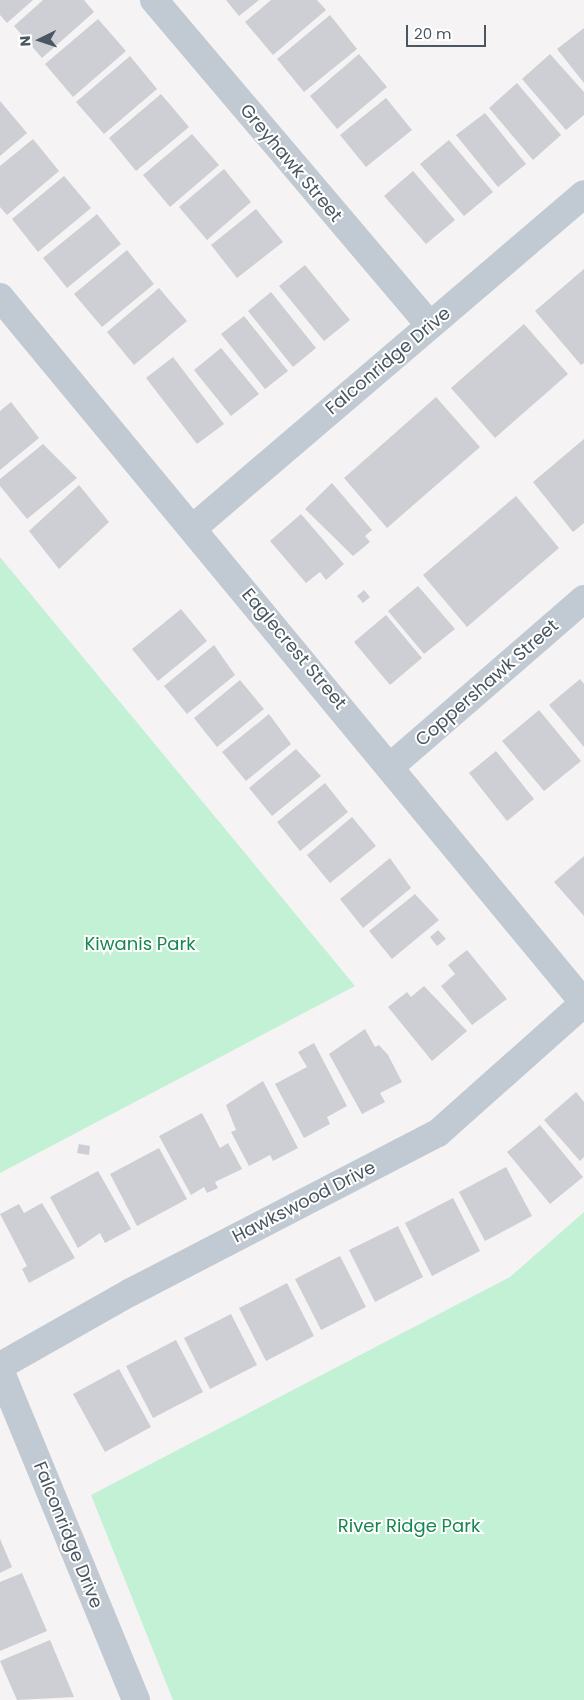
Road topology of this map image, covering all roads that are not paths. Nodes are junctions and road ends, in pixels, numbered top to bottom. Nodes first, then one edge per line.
1 (154, 0) edge
2 (584, 194) edge
3 (0, 297) edge
4 (430, 325) junction
5 (193, 528) junction
6 (584, 600) edge
7 (391, 766) junction
8 (584, 1003) edge
9 (0, 1366) edge
10 (0, 1370) edge
11 (136, 1700) edge

1 - 4 street, Greyhawk Street
2 - 4 street, Falconridge Drive
3 - 5 street, Eaglecrest Street
4 - 5 street, Falconridge Drive
5 - 7 street, Eaglecrest Street
6 - 7 street, Coppershawk Street
7 - 8 street, Eaglecrest Street
8 - 9 street, Hawkswood Drive
10 - 11 street, Falconridge Drive

